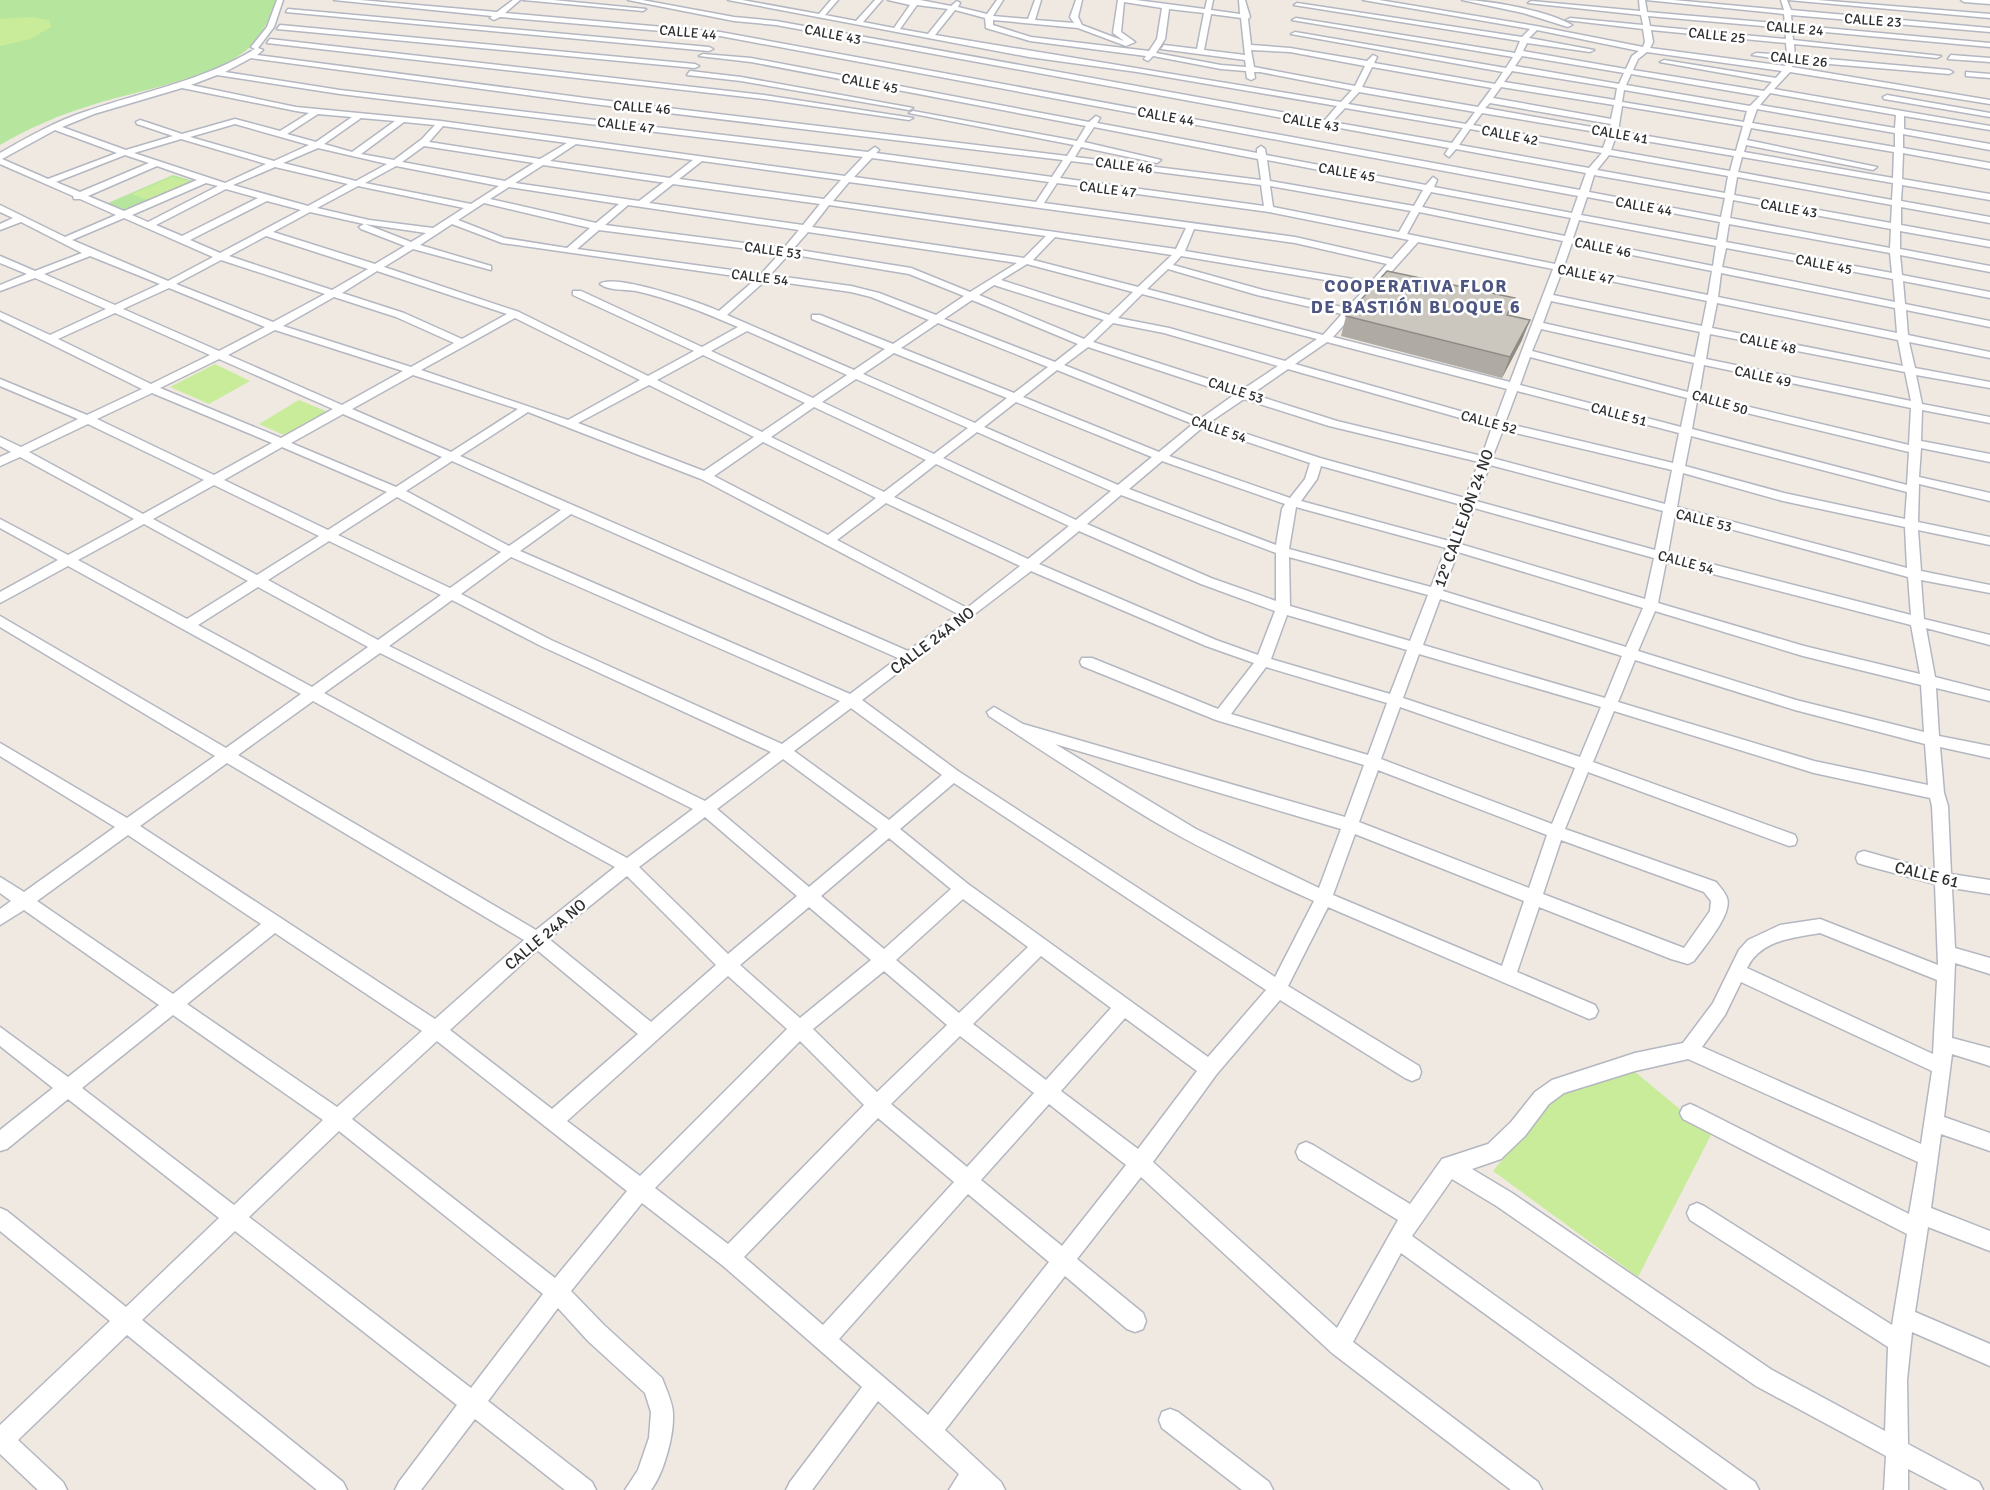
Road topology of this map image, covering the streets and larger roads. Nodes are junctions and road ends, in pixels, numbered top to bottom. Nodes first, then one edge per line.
1 (337, 0) edge
2 (420, 0) edge
3 (517, 0) edge
4 (526, 0) edge
5 (633, 0) edge
6 (731, 0) edge
7 (835, 0) edge
8 (879, 0) edge
9 (891, 0) edge
10 (960, 0) edge
11 (1000, 0) edge
12 (1038, 0) edge
13 (1079, 0) edge
14 (1121, 0) edge
15 (1210, 0) edge
16 (1242, 0) edge
17 (1338, 0) edge
18 (1369, 0) edge
19 (1465, 0) edge
20 (1491, 0) edge
21 (1600, 0) edge
22 (1642, 0) edge
23 (1648, 0) edge
24 (1784, 0) edge
25 (1791, 0) edge
26 (1896, 0) edge
27 (1964, 0) edge
28 (1531, 1) edge
29 (279, 2) edge
30 (751, 2) edge
31 (915, 2) edge
32 (1297, 2) edge
33 (1990, 2) edge
34 (1573, 3) edge
35 (291, 5) edge
36 (1503, 6) junction
37 (411, 7) junction
38 (790, 7) junction
39 (1166, 7) junction
40 (954, 8) junction
41 (1337, 9) junction
42 (1902, 9) junction
43 (1600, 10) junction
44 (1524, 11) junction
45 (1206, 12) junction
46 (1644, 13) junction
47 (1366, 14) junction
48 (498, 15) junction
49 (710, 15) junction
50 (821, 16) junction
51 (1990, 16) edge
52 (989, 17) junction
53 (1246, 17) junction
54 (734, 19) junction
55 (1395, 19) junction
56 (391, 20) junction
57 (1296, 20) junction
58 (1787, 20) junction
59 (776, 23) junction
60 (862, 23) junction
61 (1030, 23) junction
62 (1569, 23) junction
63 (1600, 23) junction
64 (1911, 23) junction
65 (1079, 26) junction
66 (280, 27) junction
67 (481, 28) junction
68 (897, 28) junction
69 (1536, 28) junction
70 (1646, 28) junction
71 (1990, 30) edge
72 (1386, 33) junction
73 (720, 34) junction
74 (1295, 34) junction
75 (1560, 34) junction
76 (931, 35) junction
77 (1526, 36) junction
78 (848, 37) junction
79 (1922, 40) junction
80 (270, 41) junction
81 (840, 42) dead end
82 (1789, 42) junction
83 (461, 44) junction
84 (1990, 45) edge
85 (1247, 47) junction
86 (1378, 47) junction
87 (832, 48) dead end
88 (1713, 49) dead end
89 (1155, 50) junction
90 (1290, 50) junction
91 (1200, 51) junction
92 (1638, 51) junction
93 (706, 52) junction
94 (1602, 52) dead end
95 (825, 54) junction
96 (1518, 54) junction
97 (1746, 54) dead end
98 (397, 55) junction
99 (251, 56) junction
100 (1937, 56) junction
101 (1951, 57) dead end
102 (1247, 58) junction
103 (817, 59) dead end
104 (440, 60) junction
105 (1990, 60) edge
106 (809, 64) dead end
107 (1370, 64) junction
108 (1790, 64) junction
109 (693, 69) junction
110 (801, 69) junction
111 (1137, 70) junction
112 (1255, 70) junction
113 (1509, 70) junction
114 (1629, 70) junction
115 (1949, 72) junction
116 (217, 73) junction
117 (368, 74) junction
118 (548, 74) junction
119 (1969, 74) dead end
120 (1990, 76) edge
121 (358, 80) dead end
122 (540, 80) dead end
123 (1955, 80) dead end
124 (180, 85) junction
125 (1498, 85) junction
126 (349, 86) dead end
127 (532, 86) dead end
128 (1358, 86) junction
129 (1121, 87) junction
130 (1621, 87) junction
131 (1009, 88) junction
132 (678, 89) junction
133 (1772, 89) junction
134 (1252, 90) junction
135 (1980, 90) dead end
136 (340, 92) junction
137 (933, 95) junction
138 (330, 98) dead end
139 (1887, 98) dead end
140 (1970, 99) junction
141 (513, 101) junction
142 (1990, 102) edge
143 (1484, 104) junction
144 (1106, 105) junction
145 (1340, 105) junction
146 (1617, 105) junction
147 (279, 106) junction
148 (1754, 107) junction
149 (316, 109) junction
150 (1255, 112) junction
151 (1900, 112) junction
152 (912, 114) junction
153 (360, 115) junction
154 (1990, 115) edge
155 (655, 118) junction
156 (403, 119) junction
157 (140, 122) dead end
158 (441, 123) junction
159 (1747, 123) junction
160 (1089, 124) junction
161 (247, 125) junction
162 (1325, 125) junction
163 (1466, 126) junction
164 (55, 127) junction
165 (1615, 128) junction
166 (1990, 128) edge
167 (1901, 130) junction
168 (1257, 133) junction
169 (281, 135) junction
170 (639, 135) dead end
171 (178, 136) junction
172 (890, 136) junction
173 (574, 142) junction
174 (630, 142) dead end
175 (1743, 142) junction
176 (421, 143) junction
177 (1075, 144) junction
178 (318, 145) junction
179 (1454, 146) junction
180 (1990, 147) edge
181 (0, 149) edge
182 (622, 149) junction
183 (1898, 150) junction
184 (124, 153) junction
185 (1605, 153) junction
186 (354, 155) junction
187 (869, 155) junction
188 (1739, 155) junction
189 (1263, 157) junction
190 (1066, 158) junction
191 (0, 159) edge
192 (699, 160) junction
193 (157, 163) junction
194 (395, 163) junction
195 (540, 163) junction
196 (277, 164) junction
197 (1441, 166) junction
198 (1990, 166) edge
199 (1591, 172) junction
200 (1733, 176) junction
201 (1898, 177) junction
202 (1236, 178) junction
203 (207, 179) junction
204 (848, 180) junction
205 (668, 181) junction
206 (47, 182) junction
207 (1052, 182) junction
208 (1267, 183) junction
209 (505, 184) junction
210 (353, 185) junction
211 (227, 186) junction
212 (1429, 187) junction
213 (1990, 187) edge
214 (1582, 194) junction
215 (77, 196) junction
216 (1990, 197) edge
217 (266, 198) junction
218 (1729, 198) junction
219 (626, 202) junction
220 (825, 203) junction
221 (1898, 203) junction
222 (479, 204) junction
223 (641, 204) junction
224 (1038, 205) junction
225 (0, 208) edge
226 (309, 208) junction
227 (1269, 209) junction
228 (1416, 209) junction
229 (123, 216) junction
230 (1575, 216) junction
231 (22, 218) junction
232 (348, 219) junction
233 (1726, 220) junction
234 (1990, 220) edge
235 (452, 221) junction
236 (147, 226) junction
237 (1191, 226) junction
238 (0, 227) edge
239 (599, 227) junction
240 (805, 227) junction
241 (1897, 228) junction
242 (434, 231) junction
243 (264, 232) junction
244 (1052, 235) junction
245 (1409, 237) junction
246 (65, 240) junction
247 (182, 240) junction
248 (1568, 240) junction
249 (1721, 244) junction
250 (1990, 244) edge
251 (410, 245) junction
252 (569, 251) junction
253 (786, 251) junction
254 (1180, 252) junction
255 (1895, 252) junction
256 (90, 253) junction
257 (219, 256) junction
258 (0, 259) edge
259 (1026, 261) junction
260 (1395, 262) junction
261 (1167, 266) junction
262 (488, 268) dead end
263 (375, 269) junction
264 (1558, 269) junction
265 (1990, 269) edge
266 (1717, 270) junction
267 (33, 275) junction
268 (764, 278) junction
269 (1898, 278) junction
270 (993, 281) junction
271 (605, 284) dead end
272 (167, 285) junction
273 (1374, 285) junction
274 (0, 288) edge
275 (1143, 290) junction
276 (577, 293) dead end
277 (331, 295) junction
278 (973, 295) junction
279 (1990, 295) edge
280 (1547, 297) junction
281 (1712, 300) junction
282 (1901, 307) junction
283 (114, 310) junction
284 (1349, 312) junction
285 (515, 314) junction
286 (0, 315) edge
287 (720, 316) junction
288 (816, 317) dead end
289 (936, 320) junction
290 (1113, 320) junction
291 (1990, 324) edge
292 (1536, 325) junction
293 (273, 326) junction
294 (747, 327) junction
295 (1706, 330) junction
296 (1326, 338) junction
297 (1903, 338) junction
298 (50, 339) junction
299 (462, 343) junction
300 (1086, 343) junction
301 (893, 348) junction
302 (703, 353) junction
303 (1526, 353) junction
304 (218, 354) junction
305 (1990, 355) edge
306 (1700, 362) junction
307 (1287, 364) junction
308 (1056, 367) junction
309 (1910, 368) junction
310 (412, 371) junction
311 (854, 375) junction
312 (648, 380) junction
313 (0, 382) edge
314 (1990, 384) edge
315 (1512, 387) junction
316 (150, 388) junction
317 (1245, 393) junction
318 (1693, 394) junction
319 (1015, 398) junction
320 (813, 403) junction
321 (1917, 405) junction
322 (527, 408) junction
323 (343, 409) junction
324 (87, 418) junction
325 (1990, 420) edge
326 (1201, 423) junction
327 (568, 424) junction
328 (1498, 425) junction
329 (976, 428) junction
330 (1686, 432) junction
331 (764, 436) junction
332 (0, 441) edge
333 (282, 443) junction
334 (1915, 447) junction
335 (22, 451) junction
336 (451, 456) junction
337 (1159, 456) junction
338 (1990, 458) edge
339 (934, 459) junction
340 (1485, 460) junction
341 (1316, 461) junction
342 (0, 462) edge
343 (1678, 468) junction
344 (705, 476) junction
345 (214, 480) junction
346 (1913, 484) junction
347 (1119, 490) junction
348 (396, 491) junction
349 (885, 497) junction
350 (1990, 497) edge
351 (1293, 502) junction
352 (1469, 502) junction
353 (570, 509) junction
354 (1670, 511) junction
355 (144, 518) junction
356 (0, 523) edge
357 (1077, 525) junction
358 (1911, 526) junction
359 (328, 535) junction
360 (828, 541) junction
361 (1990, 541) edge
362 (1453, 546) junction
363 (1282, 551) junction
364 (510, 552) junction
365 (1661, 556) junction
366 (68, 560) junction
367 (1027, 567) junction
368 (1914, 574) junction
369 (257, 580) junction
370 (1990, 589) edge
371 (1435, 593) junction
372 (451, 594) junction
373 (0, 598) edge
374 (1651, 604) junction
375 (1283, 609) junction
376 (968, 614) junction
377 (0, 621) edge
378 (1918, 623) junction
379 (187, 626) junction
380 (1990, 640) edge
381 (378, 646) junction
382 (1415, 647) junction
383 (1631, 653) junction
384 (909, 657) junction
385 (1087, 662) dead end
386 (1262, 663) junction
387 (1928, 681) junction
388 (312, 693) junction
389 (1990, 696) edge
390 (851, 700) junction
391 (1395, 700) junction
392 (1609, 705) junction
393 (994, 711) dead end
394 (1221, 716) junction
395 (1019, 728) junction
396 (1931, 738) junction
397 (0, 749) edge
398 (785, 752) junction
399 (1990, 752) edge
400 (227, 755) junction
401 (1373, 762) junction
402 (1585, 764) junction
403 (953, 775) junction
404 (1938, 800) junction
405 (705, 808) junction
406 (1350, 825) junction
407 (128, 827) junction
408 (891, 830) junction
409 (1556, 832) junction
410 (1789, 840) dead end
411 (1864, 858) dead end
412 (628, 866) junction
413 (1944, 880) junction
414 (0, 884) edge
415 (1990, 887) edge
416 (962, 889) junction
417 (809, 897) junction
418 (1535, 897) junction
419 (1324, 898) junction
420 (23, 902) junction
421 (0, 918) edge
422 (275, 923) junction
423 (537, 939) junction
424 (1040, 946) junction
425 (1947, 953) junction
426 (884, 960) junction
427 (728, 966) junction
428 (1990, 966) edge
429 (1736, 971) junction
430 (1944, 975) junction
431 (1507, 976) junction
432 (1278, 989) junction
433 (173, 1004) junction
434 (1124, 1007) junction
435 (1590, 1011) dead end
436 (959, 1024) junction
437 (800, 1029) junction
438 (436, 1030) junction
439 (651, 1034) junction
440 (0, 1035) edge
441 (1942, 1043) junction
442 (1689, 1050) junction
443 (1990, 1057) edge
444 (1942, 1067) junction
445 (1209, 1070) junction
446 (1412, 1072) dead end
447 (66, 1089) junction
448 (1050, 1093) junction
449 (877, 1105) junction
450 (1690, 1113) dead end
451 (338, 1119) junction
452 (553, 1121) junction
453 (1933, 1122) junction
454 (0, 1142) edge
455 (1990, 1142) edge
456 (1306, 1152) dead end
457 (1928, 1157) junction
458 (1140, 1163) junction
459 (1449, 1166) junction
460 (966, 1180) junction
461 (642, 1188) junction
462 (1697, 1213) dead end
463 (0, 1218) edge
464 (236, 1218) junction
465 (1413, 1218) junction
466 (1918, 1221) junction
467 (1398, 1238) junction
468 (1990, 1241) edge
469 (729, 1258) junction
470 (1063, 1259) junction
471 (557, 1293) junction
472 (1904, 1318) junction
473 (124, 1321) junction
474 (1135, 1321) dead end
475 (825, 1339) junction
476 (1898, 1341) junction
477 (1340, 1345) junction
478 (1990, 1355) edge
479 (877, 1385) junction
480 (474, 1404) junction
481 (1170, 1420) dead end
482 (930, 1431) junction
483 (0, 1440) edge
484 (1899, 1452) junction
485 (967, 1482) edge
486 (55, 1490) edge
487 (335, 1490) edge
488 (407, 1490) edge
489 (584, 1490) edge
490 (638, 1490) edge
491 (798, 1490) edge
492 (993, 1490) edge
493 (1261, 1490) edge
494 (1530, 1490) edge
495 (1746, 1490) edge
496 (1896, 1490) edge
497 (1971, 1490) edge

1 - 37 street, CALLE 44
2 - 37 street
3 - 48 street
4 - 49 street
5 - 49 street, CALLE 43
6 - 30 street, CALLE 42
7 - 50 street
8 - 60 street
9 - 31 street
10 - 40 street
11 - 52 street
12 - 61 street
13 - 65 street
14 - 39 street
14 - 89 street
15 - 45 street
16 - 53 street
17 - 41 street
18 - 47 street
18 - 69 street
19 - 36 street
20 - 36 street
21 - 43 street
22 - 46 street
23 - 58 street, CALLE 23
24 - 58 street
25 - 42 street
26 - 42 street
27 - 33 street
28 - 34 street, CALLE 24
28 - 44 street
29 - 35 street, CALLE 45
29 - 181 street
30 - 38 street, CALLE 42
30 - 54 street
31 - 40 street
31 - 68 street
32 - 41 street
32 - 57 street
34 - 43 street, CALLE 24
34 - 62 street
35 - 56 street, CALLE 45
35 - 66 street
36 - 44 street, CALLE 25
37 - 48 street, CALLE 44
37 - 56 street
38 - 50 street, CALLE 42
38 - 59 street
39 - 45 street
39 - 89 street
40 - 52 street
40 - 76 street
41 - 47 street
42 - 51 street
42 - 64 street
43 - 46 street, CALLE 24
43 - 63 street
44 - 62 street, CALLE 25
45 - 53 street
45 - 91 street
46 - 58 street, CALLE 24
46 - 70 street
47 - 55 street
48 - 67 street
48 - 73 street, CALLE 44
49 - 54 street, CALLE 43
50 - 60 street, CALLE 42
52 - 61 street
52 - 89 street
53 - 85 street
54 - 59 street, CALLE 43
54 - 73 street
55 - 72 street
55 - 77 street
56 - 67 street, CALLE 45
57 - 72 street
57 - 74 street
58 - 64 street, CALLE 23
58 - 79 street, CALLE 24
58 - 82 street
59 - 78 street, CALLE 43
60 - 68 street, CALLE 42
60 - 78 street
61 - 65 street
62 - 63 street, CALLE 25
62 - 75 street
63 - 70 street, CALLE 25
64 - 71 street, CALLE 23
64 - 79 street
65 - 89 street
66 - 80 street
66 - 83 street
67 - 83 street
67 - 93 street, CALLE 45
68 - 76 street, CALLE 42
69 - 75 street
69 - 77 street
70 - 82 street, CALLE 25
70 - 92 street
72 - 86 street
72 - 96 street
73 - 93 street
73 - 95 street, CALLE 44
74 - 86 street
74 - 90 street
75 - 92 street
76 - 111 street, CALLE 42
77 - 94 street
77 - 96 street, CALLE 24A NO
78 - 81 street
78 - 131 street, CALLE 43
79 - 84 street, CALLE 24
79 - 100 street
80 - 98 street
80 - 99 street
82 - 100 street, CALLE 25
82 - 108 street
83 - 104 street
83 - 109 street
85 - 90 street
85 - 102 street
86 - 107 street
86 - 113 street
87 - 95 street
88 - 92 street
89 - 91 street
89 - 111 street
89 - 112 street, CALLE 41
90 - 107 street
90 - 112 street
91 - 102 street
92 - 108 street
92 - 114 street, 12° CALLEJÓN 24 NO
92 - 133 street
93 - 109 street
93 - 110 street, CALLE 45
95 - 103 street
95 - 131 street, CALLE 44
96 - 113 street, CALLE 24A NO
96 - 114 street
97 - 108 street, CALLE 26
98 - 104 street
98 - 117 street
99 - 116 street
99 - 117 street, CALLE 46
100 - 115 street
101 - 105 street
102 - 112 street
104 - 118 street
106 - 110 street
107 - 125 street
107 - 128 street
108 - 115 street, CALLE 26
108 - 133 street
108 - 140 street
109 - 132 street
109 - 152 street
110 - 137 street, CALLE 45
111 - 129 street
111 - 134 street, CALLE 42
112 - 128 street, CALLE 41
112 - 134 street
113 - 125 street, CALLE 24A NO
113 - 130 street
114 - 130 street, 12° CALLEJÓN 24 NO
114 - 133 street
115 - 123 street
116 - 124 street
116 - 136 street, CALLE 47
117 - 121 street
117 - 141 street, CALLE 46
118 - 122 street
118 - 132 street
119 - 120 street
124 - 147 street
124 - 164 street
125 - 143 street, CALLE 24A NO
125 - 146 street
126 - 136 street
127 - 141 street
128 - 143 street, CALLE 41
128 - 145 street
129 - 131 street, CALLE 43
129 - 144 street
129 - 150 street, CALLE 43
130 - 146 street, 12° CALLEJÓN 24 NO
130 - 148 street
131 - 137 street, CALLE 45
131 - 144 street, CALLE 44
131 - 160 street, CALLE 45
132 - 152 street
132 - 155 street
133 - 148 street
133 - 151 street
134 - 145 street, CALLE 42
134 - 150 street
135 - 140 street
136 - 138 street
136 - 141 street, CALLE 47
137 - 152 street
139 - 154 street
140 - 142 street
141 - 155 street, CALLE 47
141 - 155 street, CALLE 46
143 - 163 street, CALLE 24A NO
143 - 165 street, CALLE 41
144 - 160 street
144 - 168 street, CALLE 44
145 - 162 street
145 - 163 street, CALLE 42
146 - 159 street
146 - 165 street, 12° CALLEJÓN 24 NO
147 - 149 street
147 - 161 street
148 - 159 street
148 - 167 street
149 - 153 street
149 - 169 street
150 - 162 street, CALLE 43
150 - 168 street
151 - 166 street
151 - 167 street
152 - 172 street
152 - 177 street
153 - 156 street
153 - 178 street
155 - 170 street
155 - 172 street, CALLE 46
155 - 187 street, CALLE 47
156 - 158 street
156 - 186 street
157 - 171 street, CALLE 53
158 - 173 street
158 - 176 street
159 - 175 street
159 - 183 street
160 - 177 street
160 - 189 street, CALLE 45
161 - 169 street, CALLE 51
161 - 171 street
162 - 179 street, CALLE 43
163 - 179 street, CALLE 24A NO
163 - 185 street, CALLE 42
164 - 184 street
164 - 191 street
165 - 185 street, 12° CALLEJÓN 24 NO
165 - 188 street, CALLE 41
167 - 180 street
167 - 183 street
168 - 189 street
168 - 197 street, CALLE 44
169 - 178 street, CALLE 51
171 - 184 street
171 - 196 street, CALLE 53
172 - 187 street
172 - 190 street, CALLE 46
173 - 182 street
173 - 195 street
174 - 182 street
175 - 188 street
175 - 201 street
176 - 194 street
176 - 195 street
177 - 190 street
177 - 202 street
178 - 186 street, CALLE 51
178 - 196 street
179 - 197 street, CALLE 24A NO
179 - 199 street, CALLE 43
182 - 192 street
183 - 198 street
183 - 201 street
184 - 193 street
184 - 206 street
185 - 199 street, 12° CALLEJÓN 24 NO
185 - 200 street, CALLE 42
186 - 194 street, CALLE 51
187 - 204 street
187 - 207 street, CALLE 47
188 - 200 street
188 - 201 street, CALLE 41
189 - 208 street
189 - 212 street, CALLE 45
190 - 202 street, CALLE 46
190 - 207 street
191 - 206 street
192 - 204 street
192 - 205 street
193 - 203 street
193 - 215 street
194 - 209 street, CALLE 51
194 - 210 street
195 - 205 street
195 - 209 street
196 - 210 street, CALLE 53
196 - 211 street
197 - 212 street, CALLE 24A NO
197 - 214 street, CALLE 44
199 - 214 street, 12° CALLEJÓN 24 NO
199 - 218 street, CALLE 43
200 - 218 street
200 - 221 street, CALLE 42
201 - 213 street
201 - 216 street, CALLE 41
201 - 221 street
202 - 208 street, CALLE 46
203 - 211 street
203 - 229 street
204 - 220 street
204 - 224 street
205 - 220 street
205 - 223 street
206 - 215 street
207 - 224 street
207 - 227 street, CALLE 47
208 - 227 street
208 - 228 street, CALLE 46
209 - 219 street, CALLE 51
209 - 222 street
210 - 222 street, CALLE 53
210 - 226 street
211 - 217 street
211 - 236 street
212 - 228 street, CALLE 24A NO
212 - 230 street, CALLE 45
214 - 230 street, 12° CALLEJÓN 24 NO
214 - 233 street, CALLE 44
215 - 229 street
217 - 226 street
217 - 247 street
218 - 233 street
218 - 241 street, CALLE 43
219 - 223 street, CALLE 51
219 - 239 street
220 - 240 street
220 - 244 street
221 - 234 street, CALLE 42
221 - 241 street
222 - 235 street
222 - 239 street, CALLE 53
223 - 240 street, CALLE 51
224 - 237 street
225 - 231 street
226 - 232 street
226 - 243 street
227 - 245 street, CALLE 47
228 - 245 street, CALLE 24A NO
228 - 248 street, CALLE 46
229 - 236 street
229 - 246 street
230 - 248 street, 12° CALLEJÓN 24 NO
230 - 249 street, CALLE 45
231 - 238 street
231 - 246 street
232 - 242 street
232 - 251 street
233 - 249 street
233 - 255 street, CALLE 44
235 - 242 street
235 - 252 street, CALLE 54
236 - 247 street
237 - 254 street
237 - 260 street
239 - 252 street
239 - 253 street, CALLE 53
240 - 253 street
240 - 259 street, CALLE 51
241 - 250 street, CALLE 43
241 - 255 street
242 - 251 street
243 - 257 street
243 - 263 street
244 - 254 street
244 - 259 street
245 - 260 street, CALLE 24A NO
245 - 264 street, CALLE 47
246 - 256 street
247 - 257 street
248 - 264 street, 12° CALLEJÓN 24 NO
248 - 266 street, CALLE 46
249 - 266 street
249 - 269 street, CALLE 45
251 - 262 street
251 - 263 street
252 - 268 street, CALLE 54
253 - 268 street
253 - 278 street, CALLE 53
254 - 261 street
254 - 273 street
255 - 265 street, CALLE 44
255 - 269 street
256 - 267 street
256 - 272 street
257 - 272 street
257 - 277 street
258 - 267 street
259 - 270 street
259 - 275 street, CALLE 51
260 - 273 street, CALLE 24A NO
261 - 275 street
261 - 284 street
263 - 277 street
263 - 285 street
264 - 280 street, 12° CALLEJÓN 24 NO
264 - 281 street, CALLE 47
266 - 281 street
266 - 282 street, CALLE 46
267 - 274 street
267 - 283 street
268 - 287 street
268 - 289 street, CALLE 54
269 - 279 street, CALLE 45
269 - 282 street
270 - 278 street
270 - 290 street, CALLE 52
271 - 287 street
272 - 283 street
272 - 293 street
273 - 284 street, CALLE 24A NO
275 - 290 street
275 - 296 street, CALLE 51
276 - 302 street
277 - 293 street
277 - 299 street
278 - 289 street
278 - 300 street, CALLE 53
280 - 292 street, 12° CALLEJÓN 24 NO
280 - 295 street, CALLE 48
281 - 295 street
281 - 297 street, CALLE 47
282 - 291 street, CALLE 46
282 - 297 street
283 - 298 street
283 - 304 street
284 - 296 street, CALLE 24A NO
285 - 299 street
285 - 312 street
286 - 298 street
287 - 294 street
288 - 301 street
289 - 301 street
289 - 308 street, CALLE 54
290 - 300 street
290 - 307 street, CALLE 52
292 - 303 street, 12° CALLEJÓN 24 NO
292 - 306 street, CALLE 49
293 - 304 street
293 - 310 street
294 - 302 street
294 - 311 street
295 - 306 street
295 - 309 street, CALLE 48
296 - 307 street, CALLE 24A NO
296 - 315 street, CALLE 51
297 - 305 street, CALLE 47
297 - 309 street
298 - 316 street
299 - 310 street
300 - 308 street
300 - 317 street, CALLE 53
301 - 311 street
301 - 319 street
302 - 312 street
302 - 320 street
303 - 315 street, 12° CALLEJÓN 24 NO
303 - 318 street, CALLE 50
304 - 316 street
304 - 323 street
306 - 318 street
306 - 321 street, CALLE 49
307 - 317 street, CALLE 24A NO
307 - 328 street, CALLE 52
308 - 319 street
308 - 326 street, CALLE 54
309 - 314 street, CALLE 48
309 - 321 street
310 - 322 street
310 - 323 street
311 - 320 street
311 - 329 street
312 - 327 street
312 - 331 street
313 - 324 street
315 - 328 street, 12° CALLEJÓN 24 NO
315 - 330 street, CALLE 51
316 - 324 street
316 - 333 street
317 - 326 street, CALLE 24A NO
317 - 340 street, CALLE 53
318 - 330 street
318 - 334 street, CALLE 50
319 - 329 street
319 - 337 street
320 - 331 street
320 - 339 street
321 - 325 street, CALLE 49
321 - 334 street
322 - 327 street
322 - 336 street
323 - 333 street
323 - 336 street
324 - 335 street
324 - 345 street
326 - 337 street, CALLE 24A NO
326 - 341 street, CALLE 54
327 - 344 street
328 - 340 street, 12° CALLEJÓN 24 NO
328 - 343 street, CALLE 52
329 - 339 street
329 - 347 street
330 - 343 street
330 - 346 street, CALLE 51
331 - 344 street
331 - 349 street
332 - 335 street
333 - 345 street
333 - 348 street
334 - 338 street, CALLE 50
334 - 346 street
335 - 342 street
335 - 355 street
336 - 348 street
336 - 353 street
337 - 347 street, CALLE 24A NO
337 - 351 street
339 - 349 street
339 - 357 street
340 - 352 street, 12° CALLEJÓN 24 NO
340 - 354 street, CALLE 53
341 - 351 street
341 - 352 street, CALLE 54
343 - 354 street
343 - 358 street, CALLE 52
344 - 360 street
345 - 355 street
345 - 359 street
346 - 350 street, CALLE 51
346 - 358 street
347 - 357 street, CALLE 24A NO
347 - 363 street
348 - 359 street
348 - 364 street
349 - 360 street
349 - 367 street
351 - 362 street
351 - 363 street
352 - 362 street, 12° CALLEJÓN 24 NO
352 - 365 street, CALLE 54
353 - 364 street
353 - 384 street
354 - 365 street
354 - 368 street, CALLE 53
355 - 366 street
355 - 369 street
356 - 366 street
357 - 367 street, CALLE 24A NO
357 - 375 street
358 - 361 street, CALLE 52
358 - 368 street
359 - 369 street
359 - 372 street
360 - 376 street
362 - 371 street, 12° CALLEJÓN 24 NO
362 - 374 street
363 - 371 street
363 - 375 street
364 - 372 street
364 - 390 street
365 - 374 street
365 - 378 street, CALLE 54
366 - 373 street
366 - 379 street
367 - 376 street, CALLE 24A NO
367 - 386 street
368 - 370 street, CALLE 53
368 - 378 street
369 - 379 street
369 - 381 street
371 - 382 street, 12° CALLEJÓN 24 NO
371 - 383 street
372 - 381 street
372 - 398 street
374 - 383 street
374 - 387 street
375 - 382 street
375 - 386 street
376 - 384 street, CALLE 24A NO
377 - 400 street
378 - 380 street, CALLE 54
378 - 387 street
379 - 388 street
381 - 388 street
381 - 405 street
382 - 391 street, 12° CALLEJÓN 24 NO
382 - 392 street
383 - 392 street
383 - 396 street
384 - 390 street, CALLE 24A NO
385 - 394 street
386 - 391 street
386 - 394 street
387 - 389 street
387 - 396 street
388 - 400 street
388 - 412 street
390 - 398 street, CALLE 24A NO
390 - 403 street
391 - 401 street, 12° CALLEJÓN 24 NO
391 - 402 street
392 - 402 street
392 - 404 street
393 - 395 street
394 - 401 street
395 - 406 street
395 - 419 street
396 - 399 street
396 - 404 street
397 - 407 street
398 - 405 street, CALLE 24A NO
398 - 408 street
400 - 407 street
400 - 423 street
401 - 406 street, 12° CALLEJÓN 24 NO
401 - 409 street
402 - 409 street
402 - 410 street
403 - 408 street
403 - 432 street
404 - 413 street
405 - 412 street, CALLE 24A NO
405 - 417 street
406 - 418 street
406 - 419 street, 12° CALLEJÓN 24 NO
407 - 420 street
407 - 422 street
408 - 416 street
408 - 417 street
409 - 418 street
409 - 418 street
411 - 413 street, CALLE 61
412 - 423 street, CALLE 24A NO
412 - 427 street
413 - 415 street, CALLE 61
413 - 425 street
414 - 420 street
416 - 424 street
416 - 426 street
417 - 426 street
417 - 427 street
418 - 431 street
419 - 431 street
419 - 432 street, 12° CALLEJÓN 24 NO
420 - 421 street
420 - 433 street
422 - 433 street
422 - 438 street
423 - 438 street, CALLE 24A NO
423 - 439 street
424 - 434 street
424 - 436 street
425 - 428 street
425 - 430 street
426 - 436 street
426 - 437 street
427 - 437 street
427 - 439 street
429 - 430 street
429 - 442 street
429 - 444 street
430 - 441 street
431 - 435 street
432 - 445 street, 12° CALLEJÓN 24 NO
432 - 446 street
433 - 447 street
433 - 451 street
434 - 445 street
434 - 448 street
436 - 448 street
436 - 449 street
437 - 449 street
437 - 461 street
438 - 451 street, CALLE 24A NO
438 - 452 street
439 - 452 street
440 - 447 street
441 - 443 street
441 - 444 street
442 - 457 street
442 - 459 street
444 - 453 street
445 - 458 street, 12° CALLEJÓN 24 NO
447 - 454 street
447 - 464 street
448 - 458 street
448 - 460 street
449 - 460 street
449 - 469 street
450 - 466 street
451 - 464 street, CALLE 24A NO
451 - 471 street
452 - 461 street
453 - 455 street
453 - 457 street
456 - 465 street
457 - 466 street
458 - 470 street, 12° CALLEJÓN 24 NO
458 - 477 street
459 - 465 street
459 - 484 street
460 - 470 street
460 - 475 street
461 - 469 street
461 - 471 street
462 - 476 street
463 - 473 street
464 - 473 street, CALLE 24A NO
464 - 480 street
465 - 467 street
466 - 468 street
466 - 472 street
467 - 477 street
467 - 495 street
469 - 475 street
470 - 474 street
470 - 482 street, 12° CALLEJÓN 24 NO
471 - 480 street
471 - 490 street
472 - 476 street
472 - 478 street
473 - 483 street, CALLE 24A NO
473 - 487 street
475 - 479 street
476 - 484 street
477 - 494 street
479 - 482 street
479 - 491 street
480 - 488 street
480 - 489 street
481 - 493 street
482 - 485 street
483 - 486 street
484 - 496 street
484 - 497 street
485 - 492 street

